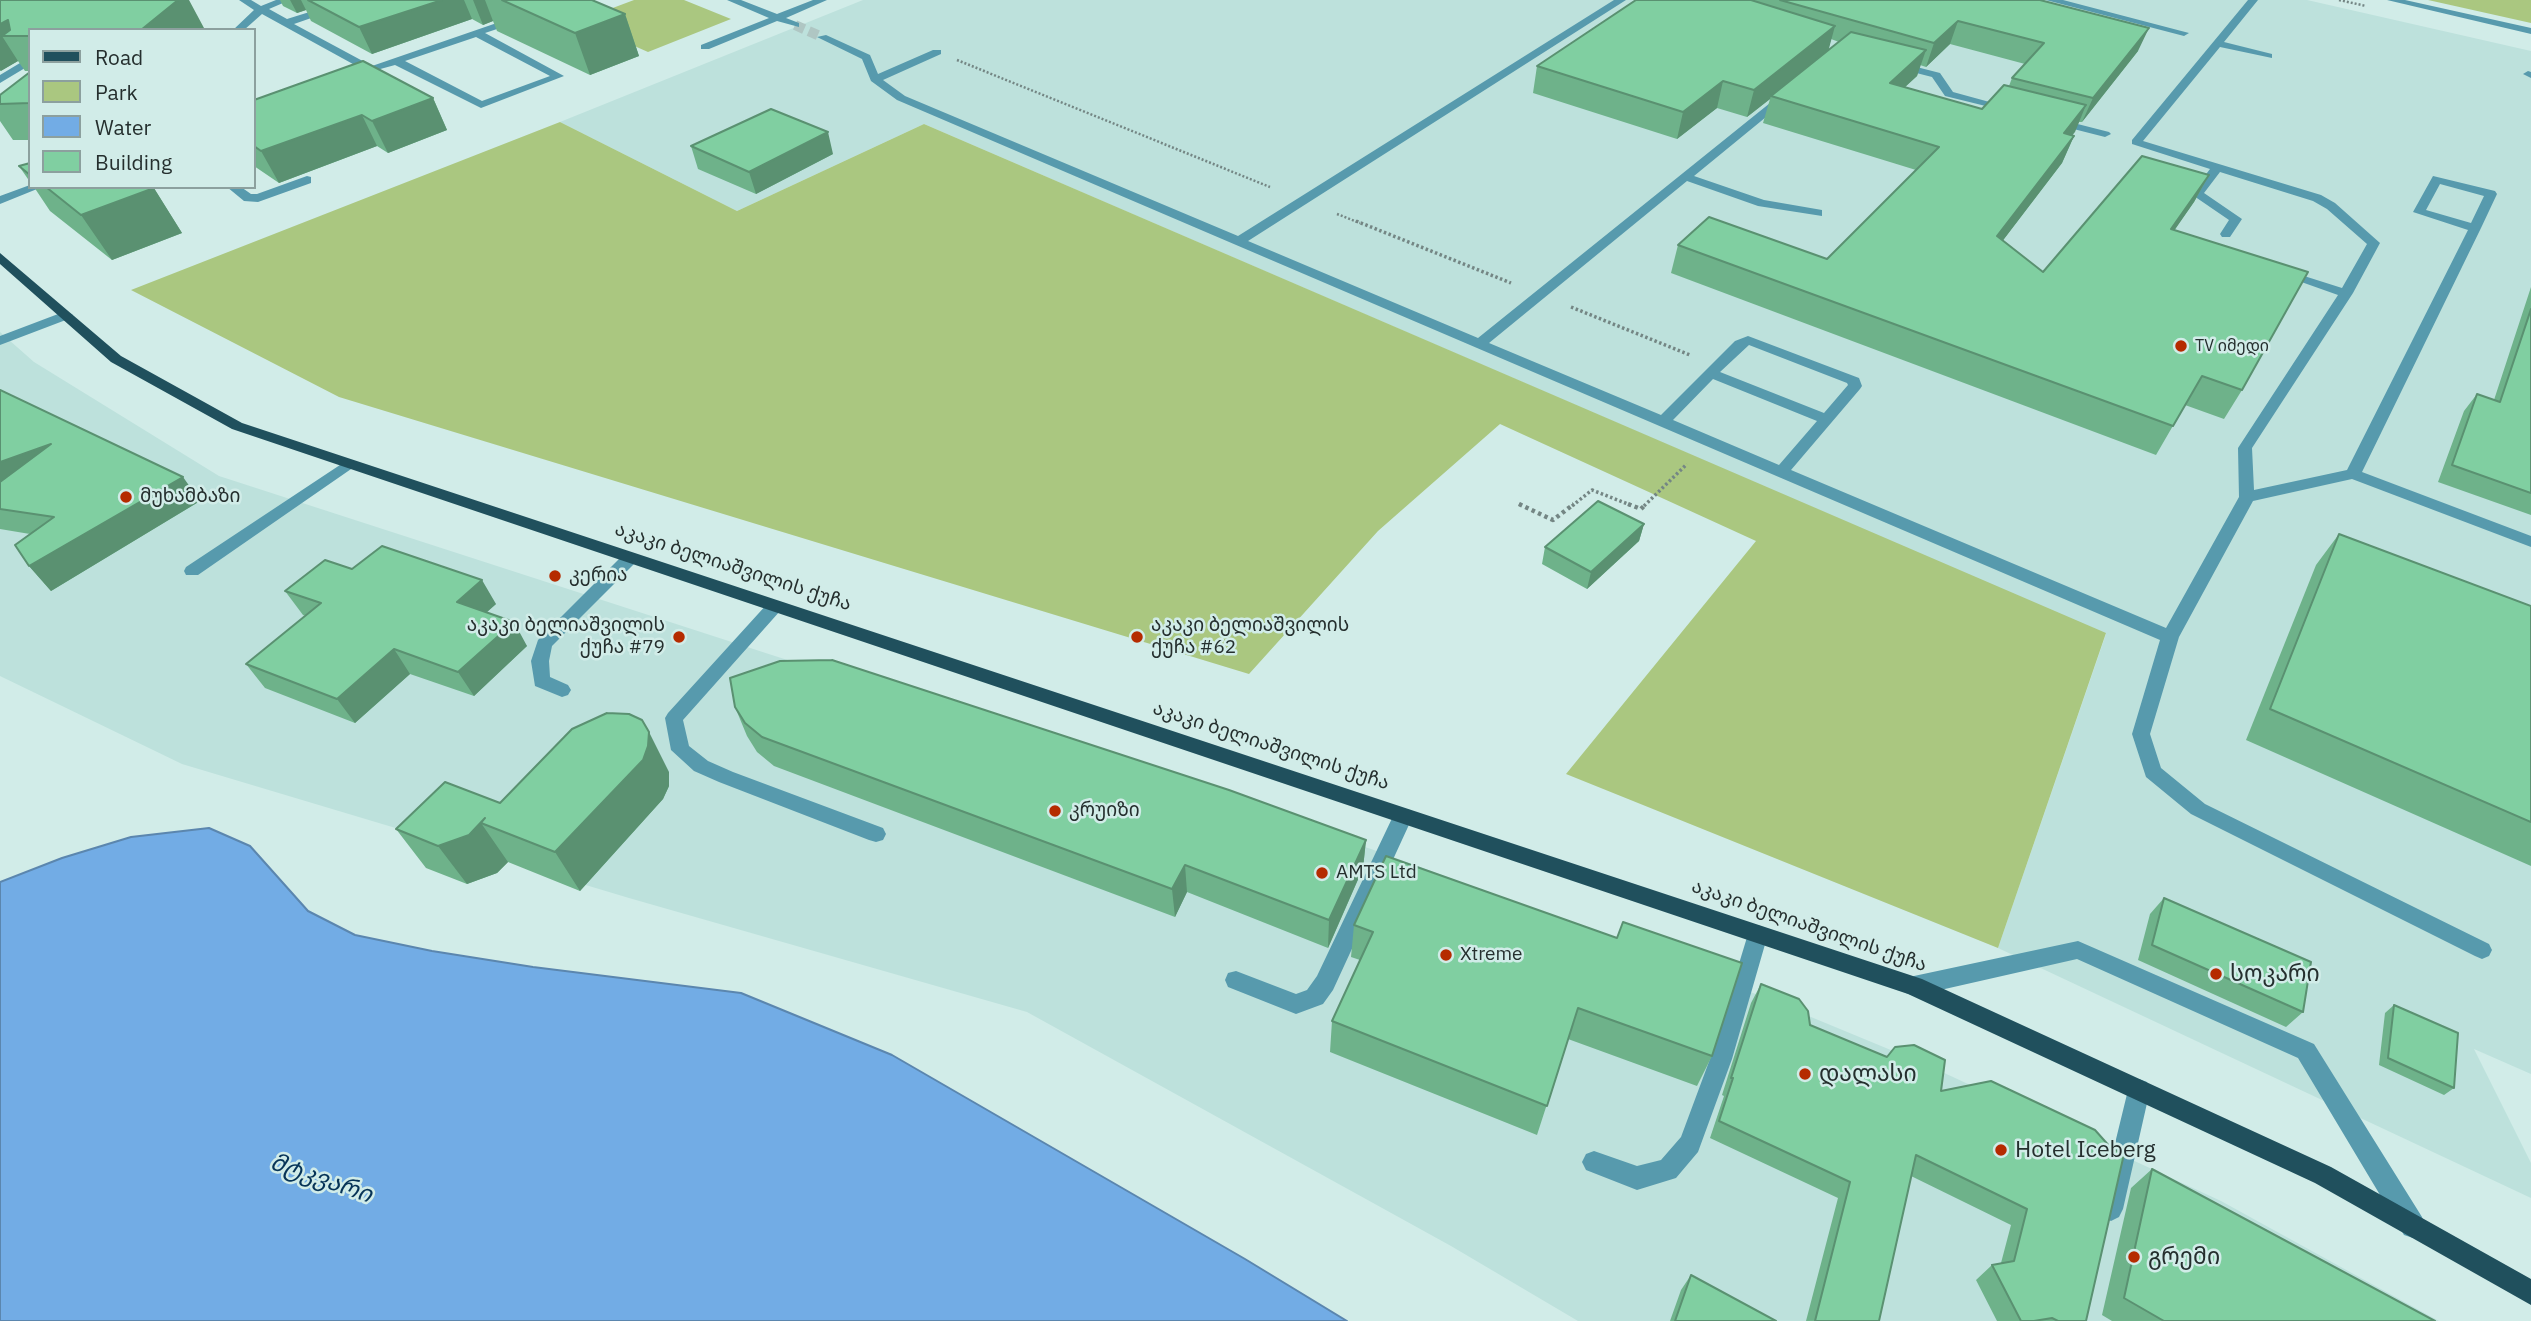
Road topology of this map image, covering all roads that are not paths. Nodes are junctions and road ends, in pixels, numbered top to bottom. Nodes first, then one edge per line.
1 (244, 0) edge
2 (285, 0) edge
3 (358, 0) edge
4 (732, 0) edge
5 (822, 0) edge
6 (1621, 0) edge
7 (2051, 0) edge
8 (2253, 0) edge
9 (2392, 0) edge
10 (261, 9) junction
11 (523, 16) dead end
12 (778, 18) junction
13 (286, 23) junction
14 (795, 25) tunnel mouth
15 (240, 28) edge
16 (2531, 32) edge
17 (477, 33) junction
18 (2184, 33) dead end
19 (822, 37) tunnel mouth
20 (2220, 44) junction
21 (705, 47) dead end
22 (937, 52) dead end
23 (2268, 56) dead end
24 (28, 61) edge
25 (396, 61) junction
26 (1889, 62) edge
27 (372, 69) junction
28 (346, 79) edge
29 (875, 79) junction
30 (0, 80) edge
31 (1789, 92) edge
32 (2027, 114) edge
33 (2040, 117) edge
34 (2105, 134) dead end
35 (2217, 168) junction
36 (1686, 177) junction
37 (307, 180) edge
38 (30, 189) edge
39 (236, 189) edge
40 (0, 200) edge
41 (1818, 213) dead end
42 (2475, 228) junction
43 (2226, 234) dead end
44 (1238, 243) junction
45 (0, 257) edge
46 (2267, 268) edge
47 (2346, 293) junction
48 (66, 315) junction
49 (0, 341) edge
50 (1479, 344) junction
51 (1711, 373) junction
52 (1826, 419) junction
53 (1663, 422) junction
54 (349, 464) junction
55 (1781, 472) junction
56 (2353, 474) junction
57 (2247, 496) junction
58 (2531, 542) edge
59 (629, 559) junction
60 (192, 571) dead end
61 (774, 607) junction
62 (2170, 637) junction
63 (562, 690) dead end
64 (1404, 816) junction
65 (876, 834) dead end
66 (1758, 934) junction
67 (2482, 950) dead end
68 (1236, 980) dead end
69 (1914, 986) junction
70 (2139, 1090) junction
71 (1594, 1162) dead end
72 (2107, 1226) edge
73 (2413, 1226) junction
74 (2531, 1293) edge

1 - 10 street
2 - 10 street
3 - 13 street
4 - 12 street
5 - 12 street
6 - 44 street
7 - 18 street
8 - 20 street
9 - 16 street
10 - 13 street
10 - 15 street
11 - 17 street
12 - 14 street
12 - 21 street
13 - 27 street
17 - 25 street
17 - 25 street
19 - 29 street
20 - 23 street
20 - 35 street
22 - 29 street
24 - 30 street
25 - 27 street
26 - 32 street
27 - 28 street
29 - 44 street
31 - 36 street
33 - 34 street
35 - 43 street
35 - 47 street
36 - 41 street
36 - 50 street
37 - 39 street
38 - 40 street
42 - 42 street
42 - 56 street
44 - 50 street
45 - 48 main road, აკაკი ბელიაშვილის ქუჩა
46 - 47 street
47 - 57 street
48 - 49 street
48 - 54 main road, აკაკი ბელიაშვილის ქუჩა
50 - 53 street
51 - 52 street
51 - 52 street
51 - 53 street
52 - 55 street
53 - 55 street
54 - 59 main road, აკაკი ბელიაშვილის ქუჩა
54 - 60 street
55 - 62 street
56 - 57 street
56 - 58 street
57 - 62 street
59 - 61 main road, აკაკი ბელიაშვილის ქუჩა
59 - 63 street
61 - 64 main road, აკაკი ბელიაშვილის ქუჩა
61 - 65 street
62 - 67 street
64 - 66 main road, აკაკი ბელიაშვილის ქუჩა
64 - 68 street
66 - 69 main road, აკაკი ბელიაშვილის ქუჩა
66 - 71 street
69 - 70 main road, აკაკი ბელიაშვილის ქუჩა
69 - 73 street
70 - 72 street
70 - 73 main road, აკაკი ბელიაშვილის ქუჩა
73 - 74 main road, აკაკი ბელიაშვილის ქუჩა

